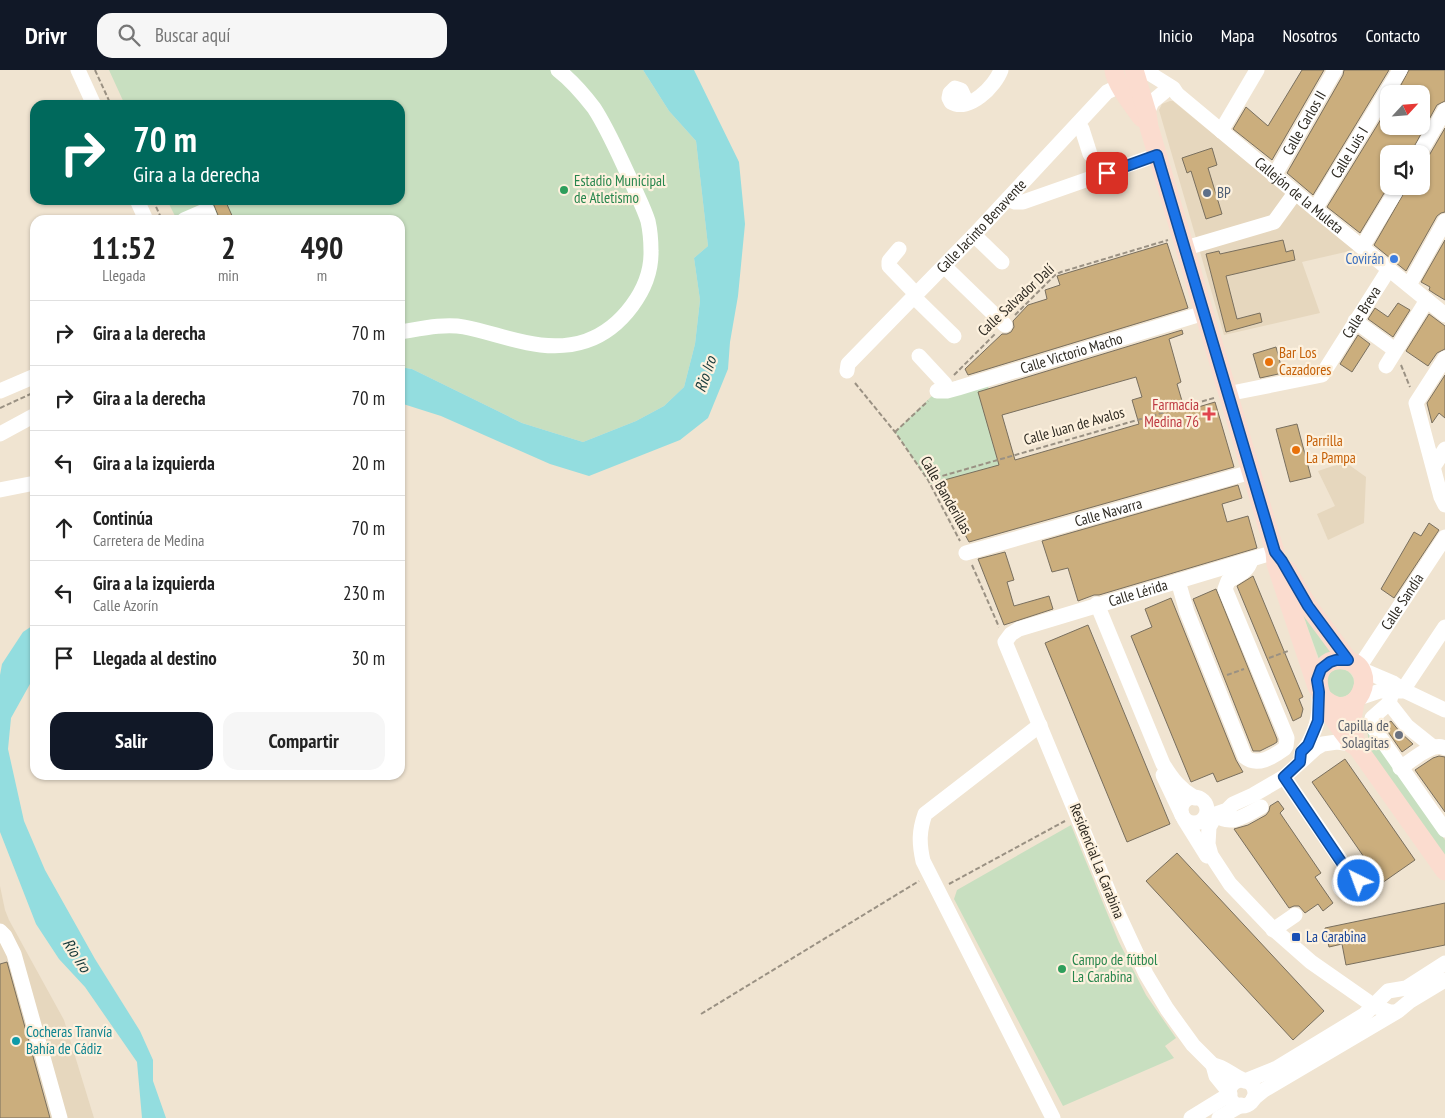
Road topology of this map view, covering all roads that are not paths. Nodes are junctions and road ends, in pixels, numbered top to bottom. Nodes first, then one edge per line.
1 (78, 70) edge
2 (558, 70) edge
3 (1001, 70) edge
4 (1257, 70) edge
5 (1335, 70) edge
6 (1400, 70) edge
7 (1128, 75) edge
8 (1171, 93) junction
9 (92, 100) edge
10 (967, 103) dead end
11 (1445, 110) edge
12 (1148, 120) junction
13 (1077, 125) junction
14 (1221, 131) junction
15 (1424, 145) edge
16 (1090, 154) dead end
17 (1157, 155) junction
18 (1274, 176) junction
19 (1295, 193) junction
20 (1394, 195) edge
21 (1008, 199) junction
22 (1315, 209) junction
23 (196, 215) edge
24 (209, 215) edge
25 (1445, 222) edge
26 (974, 236) junction
27 (1184, 242) junction
28 (1362, 247) junction
29 (899, 249) dead end
30 (1002, 262) dead end
31 (944, 266) junction
32 (1389, 269) junction
33 (1409, 285) junction
34 (915, 295) junction
35 (1427, 300) junction
36 (1204, 313) junction
37 (1445, 315) edge
38 (1355, 321) junction
39 (1005, 325) road end
40 (405, 331) edge
41 (954, 336) dead end
42 (1396, 350) junction
43 (918, 356) dead end
44 (1445, 358) edge
45 (1386, 366) dead end
46 (847, 370) road end
47 (30, 378) edge
48 (0, 391) edge
49 (1227, 394) junction
50 (30, 418) edge
51 (0, 434) edge
52 (1445, 449) edge
53 (1434, 466) junction
54 (1251, 472) junction
55 (30, 484) edge
56 (0, 490) edge
57 (1445, 505) edge
58 (1445, 537) edge
59 (1275, 552) junction
60 (966, 553) road end
61 (1251, 560) junction
62 (1178, 581) junction
63 (1097, 604) junction
64 (1445, 626) edge
65 (1005, 642) joint
66 (1355, 665) junction
67 (1320, 692) junction
68 (1395, 695) junction
69 (1354, 702) junction
70 (1445, 710) edge
71 (1336, 720) junction
72 (1040, 726) junction
73 (1355, 745) junction
74 (1439, 747) edge
75 (1316, 748) junction
76 (1300, 762) junction
77 (1163, 764) junction
78 (1400, 768) junction
79 (1284, 777) junction
80 (1197, 798) junction
81 (1233, 804) junction
82 (1261, 807) dead end
83 (1210, 816) junction
84 (1183, 817) junction
85 (1445, 830) edge
86 (1216, 864) junction
87 (1445, 872) edge
88 (1347, 874) dead end
89 (1295, 915) dead end
90 (1274, 930) junction
91 (0, 931) edge
92 (1445, 964) edge
93 (1445, 980) edge
94 (1354, 991) junction
95 (1389, 1002) junction
96 (1349, 1024) junction
97 (1212, 1065) junction
98 (1244, 1080) junction
99 (1230, 1093) junction
100 (1247, 1102) junction
101 (60, 1118) edge
102 (1054, 1118) edge
103 (1191, 1118) edge
104 (1219, 1118) edge

1 - 9 street
2 - 40 street
3 - 10 street
4 - 14 street
5 - 18 street, Calle Carlos II
6 - 22 street, Calle Luis I
7 - 8 street, Callejón de la Muleta
7 - 12 main road
7 - 13 street, Calle Jacinto Benavente
8 - 12 street
8 - 14 street, Callejón de la Muleta
11 - 15 street
12 - 17 main road
13 - 16 street
13 - 21 street, Calle Jacinto Benavente
14 - 18 street, Callejón de la Muleta
17 - 21 street
17 - 27 main road
18 - 19 street, Callejón de la Muleta
19 - 22 street, Callejón de la Muleta
19 - 27 street
20 - 28 street
21 - 26 street, Calle Jacinto Benavente
22 - 28 street, Callejón de la Muleta
23 - 24 street
25 - 33 street
26 - 30 street
26 - 31 street, Calle Jacinto Benavente
27 - 36 main road
28 - 32 street, Callejón de la Muleta
29 - 34 street
31 - 34 street, Calle Jacinto Benavente
31 - 39 street
32 - 33 street, Callejón de la Muleta
32 - 38 street, Calle Breva
33 - 35 street, Callejón de la Muleta
34 - 41 street
34 - 46 street, Calle Jacinto Benavente
35 - 37 street, Callejón de la Muleta
35 - 42 street
36 - 43 street, Calle Victorio Macho
36 - 49 main road
38 - 42 street
38 - 49 street, Calle Breva
42 - 45 street
44 - 53 street
47 - 48 street
49 - 54 main road
50 - 51 street
52 - 53 street
53 - 57 street
54 - 59 main road
54 - 60 street, Calle Navarra
55 - 56 street
58 - 66 street, Calle Sandía
59 - 61 street, Calle Lérida
59 - 66 main road
59 - 67 main road
61 - 62 street, Calle Lérida
61 - 62 street
62 - 63 street, Calle Lérida
63 - 65 street, Calle Lérida
63 - 77 street
64 - 68 street
65 - 72 street, Residencial La Carabina
66 - 67 main road
66 - 68 street
66 - 69 main road
67 - 69 main road
67 - 71 main road
67 - 76 street
68 - 69 street
68 - 70 street
68 - 74 street
68 - 78 street
69 - 71 street
69 - 73 main road
71 - 73 main road
71 - 75 street
72 - 97 street, Residencial La Carabina
72 - 102 street
73 - 75 street
73 - 87 main road
74 - 78 street
75 - 76 street
76 - 79 street
77 - 80 street
77 - 84 street
78 - 85 street
79 - 81 street
79 - 88 street
80 - 81 street
80 - 83 street
80 - 84 street
81 - 83 street
82 - 83 street
83 - 84 street
83 - 86 street
84 - 86 street
86 - 90 street
89 - 90 street
90 - 94 street
91 - 101 street
92 - 95 street
93 - 95 street
94 - 95 street
94 - 96 street
95 - 96 street
95 - 100 street
96 - 98 street
97 - 98 street, Residencial La Carabina
97 - 99 street, Residencial La Carabina
98 - 99 street
98 - 100 street
99 - 100 street
99 - 103 street
100 - 104 street

